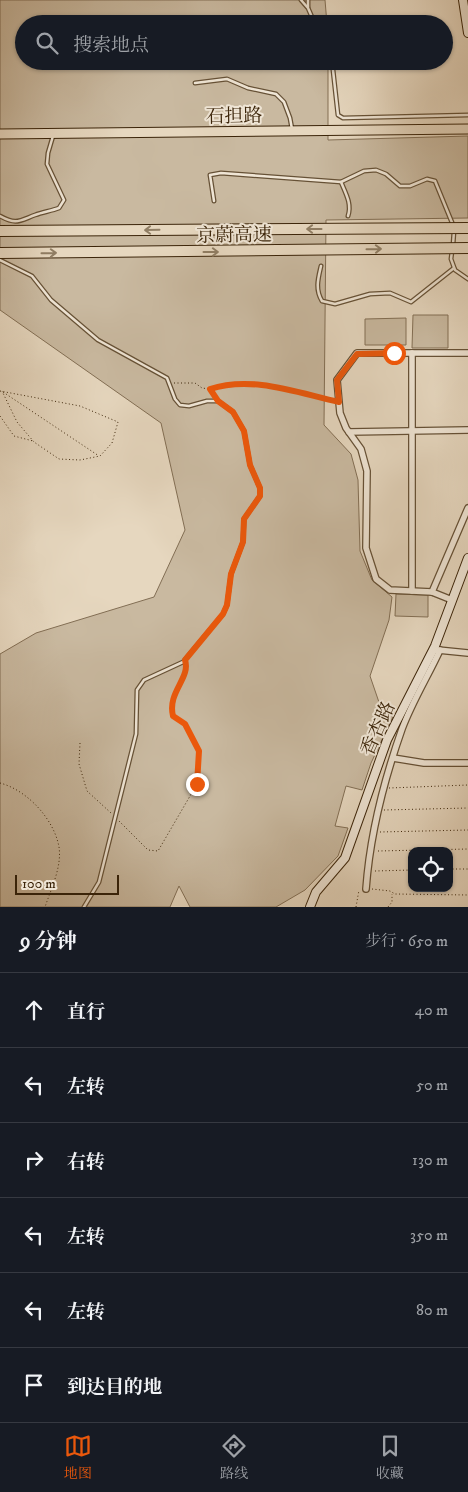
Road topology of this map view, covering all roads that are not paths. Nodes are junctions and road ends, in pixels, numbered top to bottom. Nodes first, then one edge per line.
1 (300, 0) edge
2 (308, 0) edge
3 (463, 0) edge
4 (308, 8) junction
5 (311, 15) edge
6 (468, 33) edge
7 (333, 70) edge
8 (195, 82) dead end
9 (468, 115) edge
10 (468, 129) edge
11 (292, 131) junction
12 (0, 134) edge
13 (54, 134) junction
14 (341, 182) junction
15 (214, 201) dead end
16 (0, 216) edge
17 (348, 216) dead end
18 (468, 228) edge
19 (0, 231) edge
20 (468, 248) edge
21 (0, 253) edge
22 (0, 260) edge
23 (321, 266) dead end
24 (454, 268) junction
25 (468, 279) edge
26 (412, 353) junction
27 (468, 353) edge
28 (468, 430) edge
29 (412, 431) junction
30 (349, 432) junction
31 (468, 508) edge
32 (468, 558) edge
33 (412, 591) junction
34 (432, 592) junction
35 (452, 600) junction
36 (437, 650) junction
37 (468, 653) edge
38 (393, 758) junction
39 (468, 763) edge
40 (366, 888) road end
41 (84, 907) edge
42 (310, 907) edge

1 - 4 lane
2 - 4 lane
3 - 6 street
4 - 5 lane
7 - 9 lane
8 - 11 lane
10 - 11 main road, 石担路
11 - 13 main road, 石担路
12 - 13 main road, 石担路
13 - 16 lane
14 - 15 lane
14 - 17 lane
14 - 24 lane
18 -> 19 highway, 京蔚高速, bridge
21 -> 20 highway, 京蔚高速, bridge
22 - 41 lane
23 - 24 lane
24 - 25 lane
26 - 27 street
26 - 29 street
26 - 30 street
28 - 29 street
29 - 30 street
29 - 33 street
30 - 33 street
31 - 34 street
32 - 35 street, 香杏路
33 - 34 street
34 - 35 street
35 - 36 street, 香杏路
36 - 37 street
36 - 38 street
36 - 42 street, 香杏路
38 - 39 street
38 - 40 street

